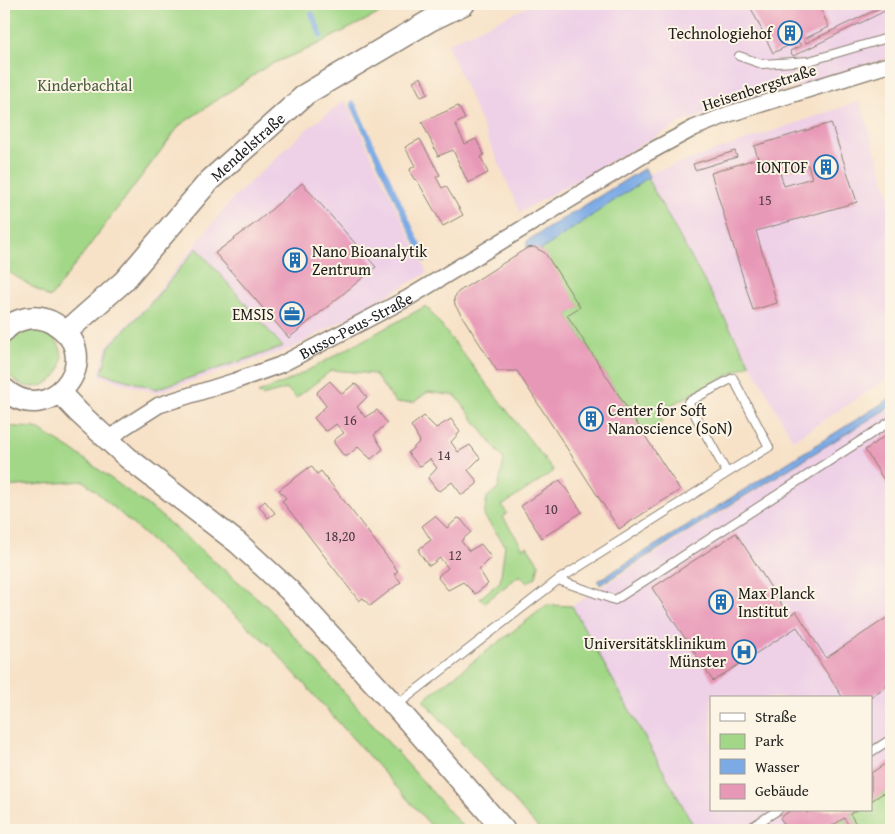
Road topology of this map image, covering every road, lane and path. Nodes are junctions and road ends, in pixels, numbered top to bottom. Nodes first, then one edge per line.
1 (464, 4) edge
2 (891, 37) edge
3 (739, 56) dead end
4 (891, 64) edge
5 (642, 156) joint
6 (5, 327) edge
7 (66, 332) junction
8 (4, 389) edge
9 (60, 393) junction
10 (891, 421) edge
11 (109, 440) junction
12 (727, 473) junction
13 (558, 580) junction
14 (395, 706) junction
15 (891, 739) edge
16 (872, 751) edge
17 (775, 812) edge
18 (504, 830) edge
19 (747, 830) edge

1 - 7 main road, Mendelstraße
2 - 3 lane
4 - 5 street, Heisenbergstraße
5 - 11 street, Busso-Peus-Straße
6 - 7 main road
7 - 9 main road
8 - 9 main road
9 - 11 main road
10 - 13 lane
11 - 14 main road
12 - 12 lane
12 - 13 lane
13 - 14 lane
14 - 18 main road
15 - 16 lane
17 - 19 lane

